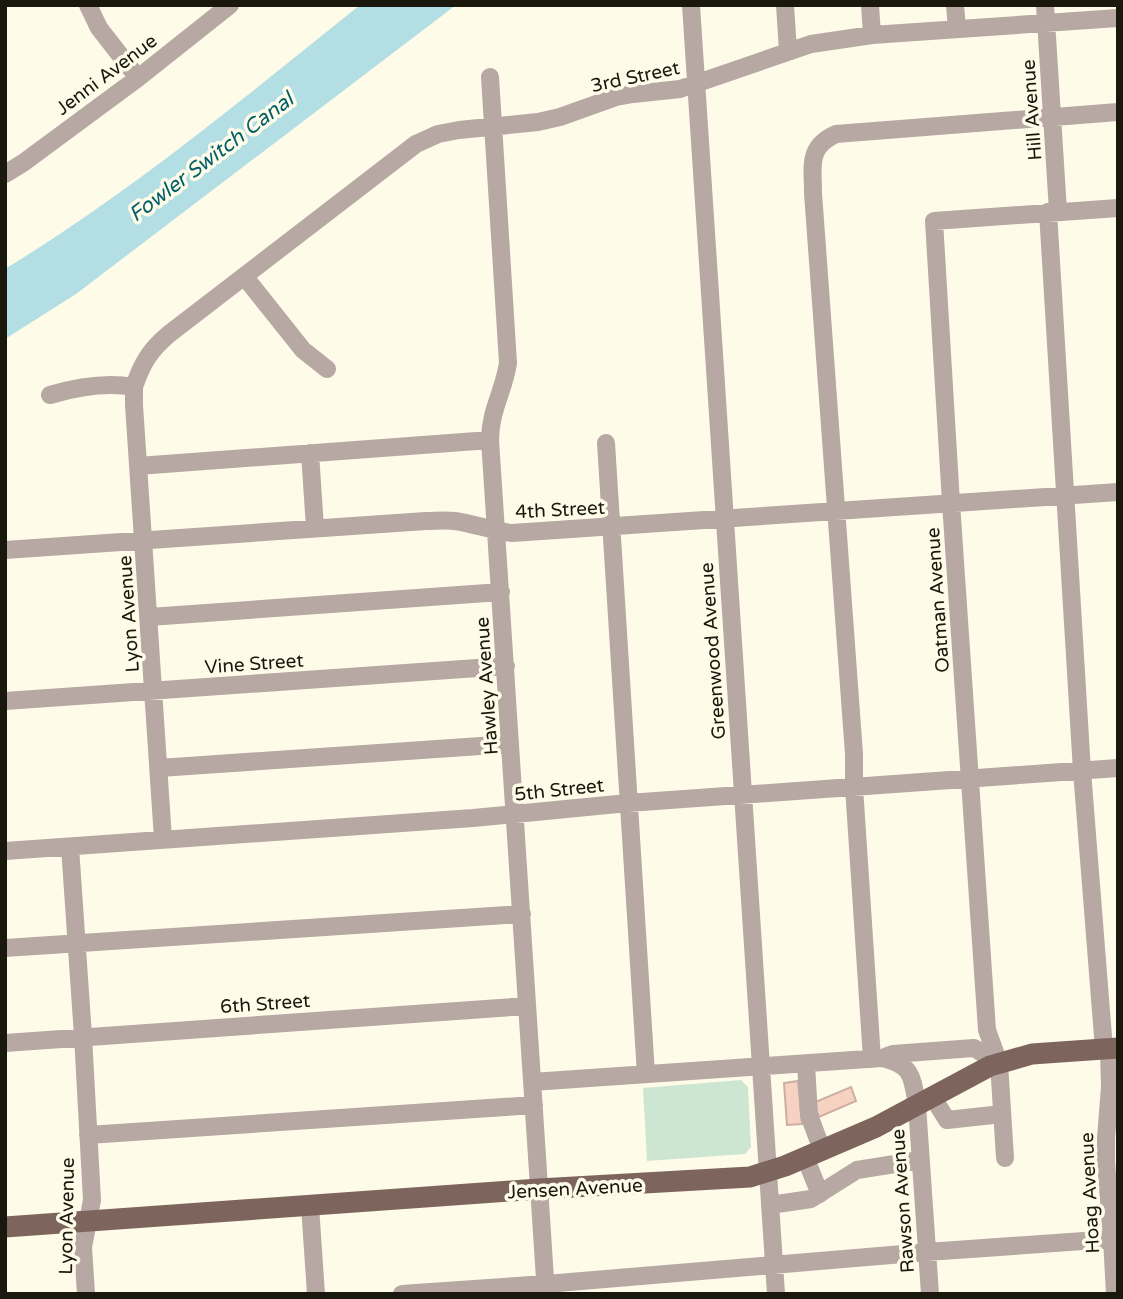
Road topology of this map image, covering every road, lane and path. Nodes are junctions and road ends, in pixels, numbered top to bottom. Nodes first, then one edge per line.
1 (88, 5) edge
2 (230, 5) edge
3 (691, 5) edge
4 (785, 5) edge
5 (870, 5) edge
6 (956, 5) edge
7 (1045, 14) edge
8 (1118, 18) edge
9 (957, 29) junction
10 (872, 35) junction
11 (788, 51) junction
12 (490, 77) dead end
13 (138, 78) junction
14 (696, 84) junction
15 (1118, 112) edge
16 (1052, 116) junction
17 (492, 128) junction
18 (5, 174) edge
19 (1118, 208) edge
20 (1053, 212) junction
21 (244, 276) junction
22 (327, 369) dead end
23 (134, 387) junction
24 (50, 395) dead end
25 (490, 440) junction
26 (606, 443) dead end
27 (310, 453) junction
28 (138, 466) junction
29 (1118, 492) edge
30 (1065, 496) junction
31 (951, 503) junction
32 (836, 512) junction
33 (724, 520) junction
34 (612, 527) junction
35 (315, 528) junction
36 (497, 532) junction
37 (144, 541) junction
38 (5, 551) edge
39 (500, 592) junction
40 (149, 617) junction
41 (506, 666) junction
42 (154, 691) junction
43 (5, 701) edge
44 (510, 744) junction
45 (159, 768) junction
46 (1118, 768) edge
47 (1082, 771) junction
48 (970, 778) junction
49 (854, 787) junction
50 (743, 794) junction
51 (628, 803) junction
52 (516, 814) junction
53 (163, 839) junction
54 (70, 847) junction
55 (5, 851) edge
56 (522, 914) junction
57 (76, 943) junction
58 (5, 948) edge
59 (527, 1006) junction
60 (83, 1036) junction
61 (5, 1043) edge
62 (1110, 1048) edge
63 (877, 1059) junction
64 (999, 1063) junction
65 (806, 1064) junction
66 (760, 1067) junction
67 (646, 1074) junction
68 (532, 1082) junction
69 (924, 1101) junction
70 (534, 1105) junction
71 (1002, 1114) junction
72 (88, 1135) junction
73 (822, 1150) junction
74 (1005, 1158) dead end
75 (920, 1160) junction
76 (856, 1170) junction
77 (767, 1172) junction
78 (539, 1189) junction
79 (820, 1194) junction
80 (770, 1205) junction
81 (310, 1206) junction
82 (88, 1221) junction
83 (5, 1227) edge
84 (1112, 1239) junction
85 (927, 1252) junction
86 (774, 1265) junction
87 (546, 1289) edge
88 (86, 1294) edge
89 (316, 1294) edge
90 (402, 1294) edge
91 (776, 1294) edge
92 (930, 1294) edge
93 (1115, 1294) edge

1 - 13 street
2 - 13 street, Jenni Avenue
3 - 14 street, Greenwood Avenue
4 - 11 street
5 - 10 street
6 - 9 street
7 - 8 street, 3rd Street
7 - 9 street, 3rd Street
7 - 16 street, Hill Avenue
9 - 10 street, 3rd Street
10 - 11 street, 3rd Street
11 - 14 street, 3rd Street
12 - 17 street, Hawley Avenue
13 - 18 street, Jenni Avenue
14 - 17 street, 3rd Street
14 - 33 street, Greenwood Avenue
15 - 16 street
16 - 20 street, Hill Avenue
16 - 32 street
17 - 21 street, 3rd Street
17 - 25 street, Hawley Avenue
19 - 20 street, Oatman Avenue
20 - 30 street, Hill Avenue
20 - 31 street, Oatman Avenue
21 - 22 street
21 - 23 street, 3rd Street
23 - 24 street
23 - 28 street, Lyon Avenue
25 - 27 street
25 - 36 street, Hawley Avenue
26 - 34 street
27 - 28 street
27 - 35 street
28 - 37 street, Lyon Avenue
29 - 30 street, 4th Street
30 - 31 street, 4th Street
30 - 47 street, Hoag Avenue
31 - 32 street, 4th Street
31 - 48 street, Oatman Avenue
32 - 33 street, 4th Street
32 - 49 street
33 - 34 street, 4th Street
33 - 50 street, Greenwood Avenue
34 - 36 street, 4th Street
34 - 51 street
35 - 36 street, 4th Street
35 - 37 street, 4th Street
36 - 39 street, Hawley Avenue
37 - 38 street, 4th Street
37 - 40 street, Lyon Avenue
39 - 40 street
39 - 41 street, Hawley Avenue
40 - 42 street, Lyon Avenue
41 - 42 street, Vine Street
41 - 44 street, Hawley Avenue
42 - 43 street, Vine Street
42 - 45 street, Lyon Avenue
44 - 45 street
44 - 52 street, Hawley Avenue
45 - 53 street, Lyon Avenue
46 - 47 street, 5th Street
47 - 48 street, 5th Street
47 - 62 street, Hoag Avenue
48 - 49 street, 5th Street
48 - 64 street, Oatman Avenue
49 - 50 street, 5th Street
49 - 63 street
50 - 51 street, 5th Street
50 - 66 street, Greenwood Avenue
51 - 52 street, 5th Street
51 - 67 street
52 - 53 street, 5th Street
52 - 56 street, Hawley Avenue
53 - 54 street, 5th Street
54 - 55 street, 5th Street
54 - 57 street, Lyon Avenue
56 - 57 street
56 - 59 street, Hawley Avenue
57 - 58 street
57 - 60 street, Lyon Avenue
59 - 60 street, 6th Street
59 - 68 street, Hawley Avenue
60 - 61 street, 6th Street
60 - 72 street, Lyon Avenue
62 - 64 main road, Jensen Avenue
62 - 84 street, Hoag Avenue
63 - 64 street
63 - 65 street
63 - 69 street
64 - 69 main road, Jensen Avenue
64 - 71 street, Oatman Avenue
65 - 66 street
65 - 73 street
66 - 67 street
66 - 77 street, Greenwood Avenue
67 - 68 street
68 - 70 street, Hawley Avenue
69 - 71 street
69 - 73 main road, Jensen Avenue
69 - 75 street, Rawson Avenue
70 - 72 street
70 - 78 street, Hawley Avenue
71 - 74 street, Oatman Avenue
72 - 82 street, Lyon Avenue
73 - 76 street
73 - 77 main road, Jensen Avenue
73 - 79 street
75 - 76 street
75 - 85 street, Rawson Avenue
76 - 79 street
77 - 78 main road, Jensen Avenue
77 - 80 street, Greenwood Avenue
78 - 81 main road, Jensen Avenue
78 - 87 street, Hawley Avenue
79 - 80 street
80 - 86 street, Greenwood Avenue
81 - 82 main road, Jensen Avenue
81 - 89 street
82 - 83 main road, Jensen Avenue
82 - 88 street, Lyon Avenue
84 - 85 street
84 - 93 street, Hoag Avenue
85 - 86 street
85 - 92 street, Rawson Avenue
86 - 87 street
86 - 91 street, Greenwood Avenue
87 - 90 street

